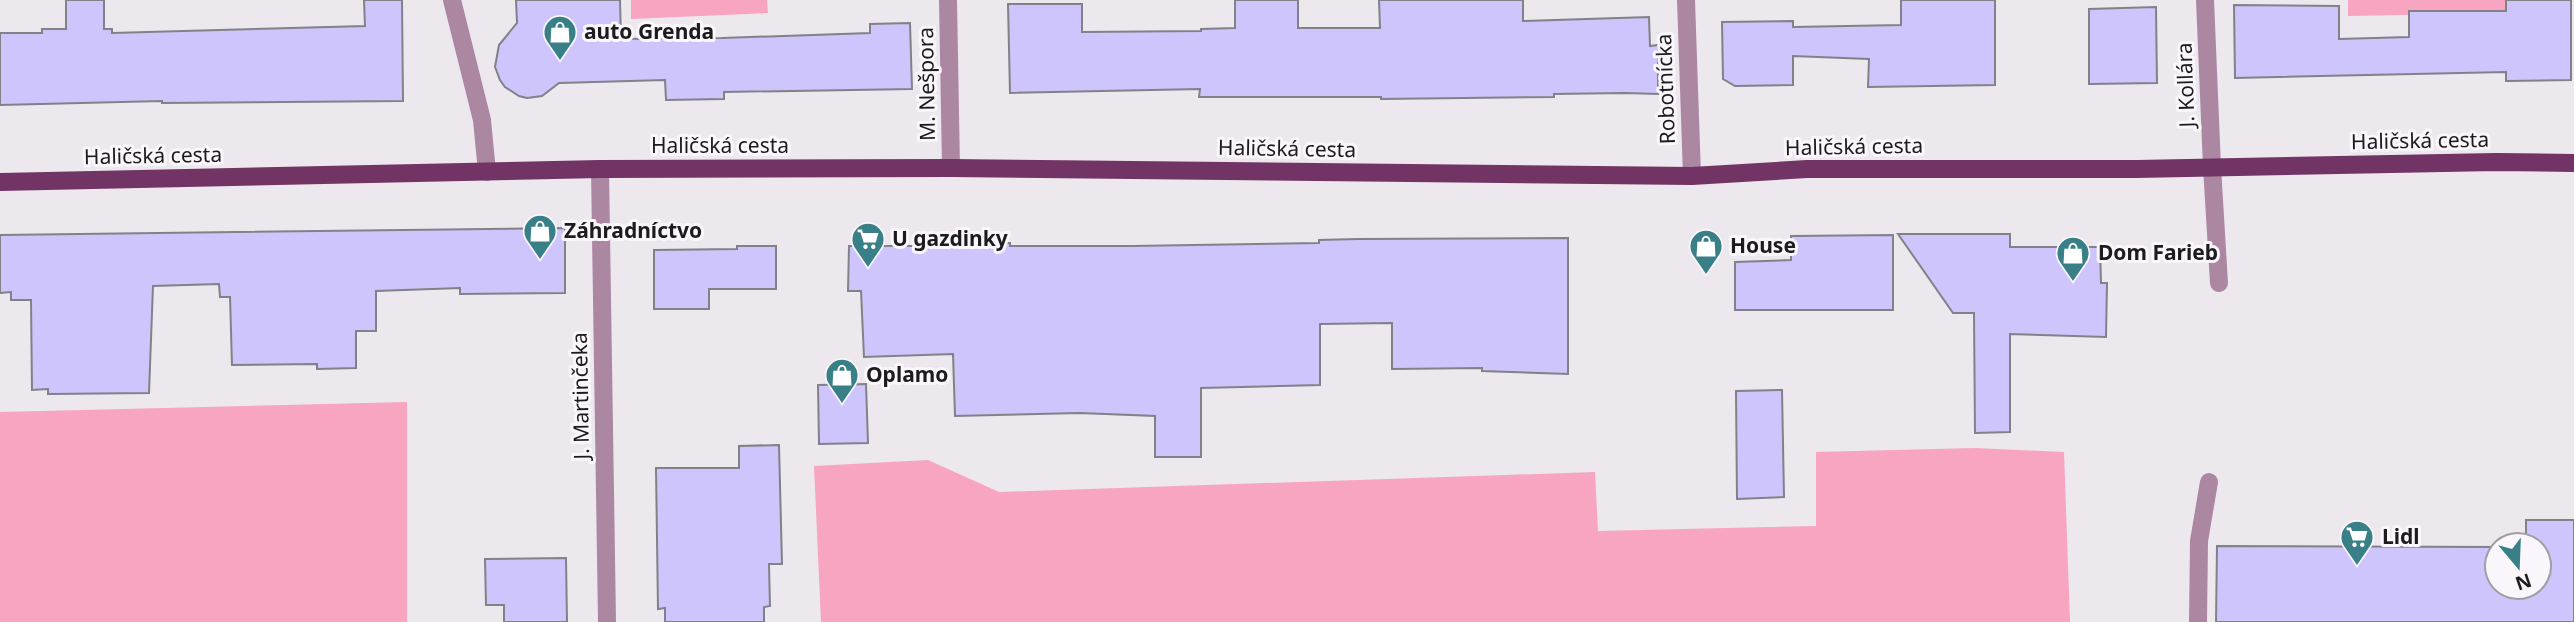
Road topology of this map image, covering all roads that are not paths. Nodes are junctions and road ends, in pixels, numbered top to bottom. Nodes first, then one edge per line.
1 (452, 0) edge
2 (948, 0) edge
3 (1686, 0) edge
4 (2205, 0) edge
5 (2574, 163) edge
6 (2212, 167) junction
7 (951, 168) junction
8 (600, 169) junction
9 (487, 172) junction
10 (1692, 176) junction
11 (0, 182) edge
12 (2219, 283) dead end
13 (2209, 482) dead end
14 (607, 622) edge
15 (2198, 622) edge

1 - 9 street
2 - 7 street, M. Nešpora
3 - 10 street, Robotnícka
4 - 6 street, J. Kollára
5 - 6 main road, Haličská cesta
6 - 10 main road, Haličská cesta
6 - 12 street, J. Kollára
7 - 8 main road, Haličská cesta
7 - 10 main road, Haličská cesta
8 - 9 main road, Haličská cesta
8 - 14 street, J. Martinčeka
9 - 11 main road, Haličská cesta
13 - 15 street

